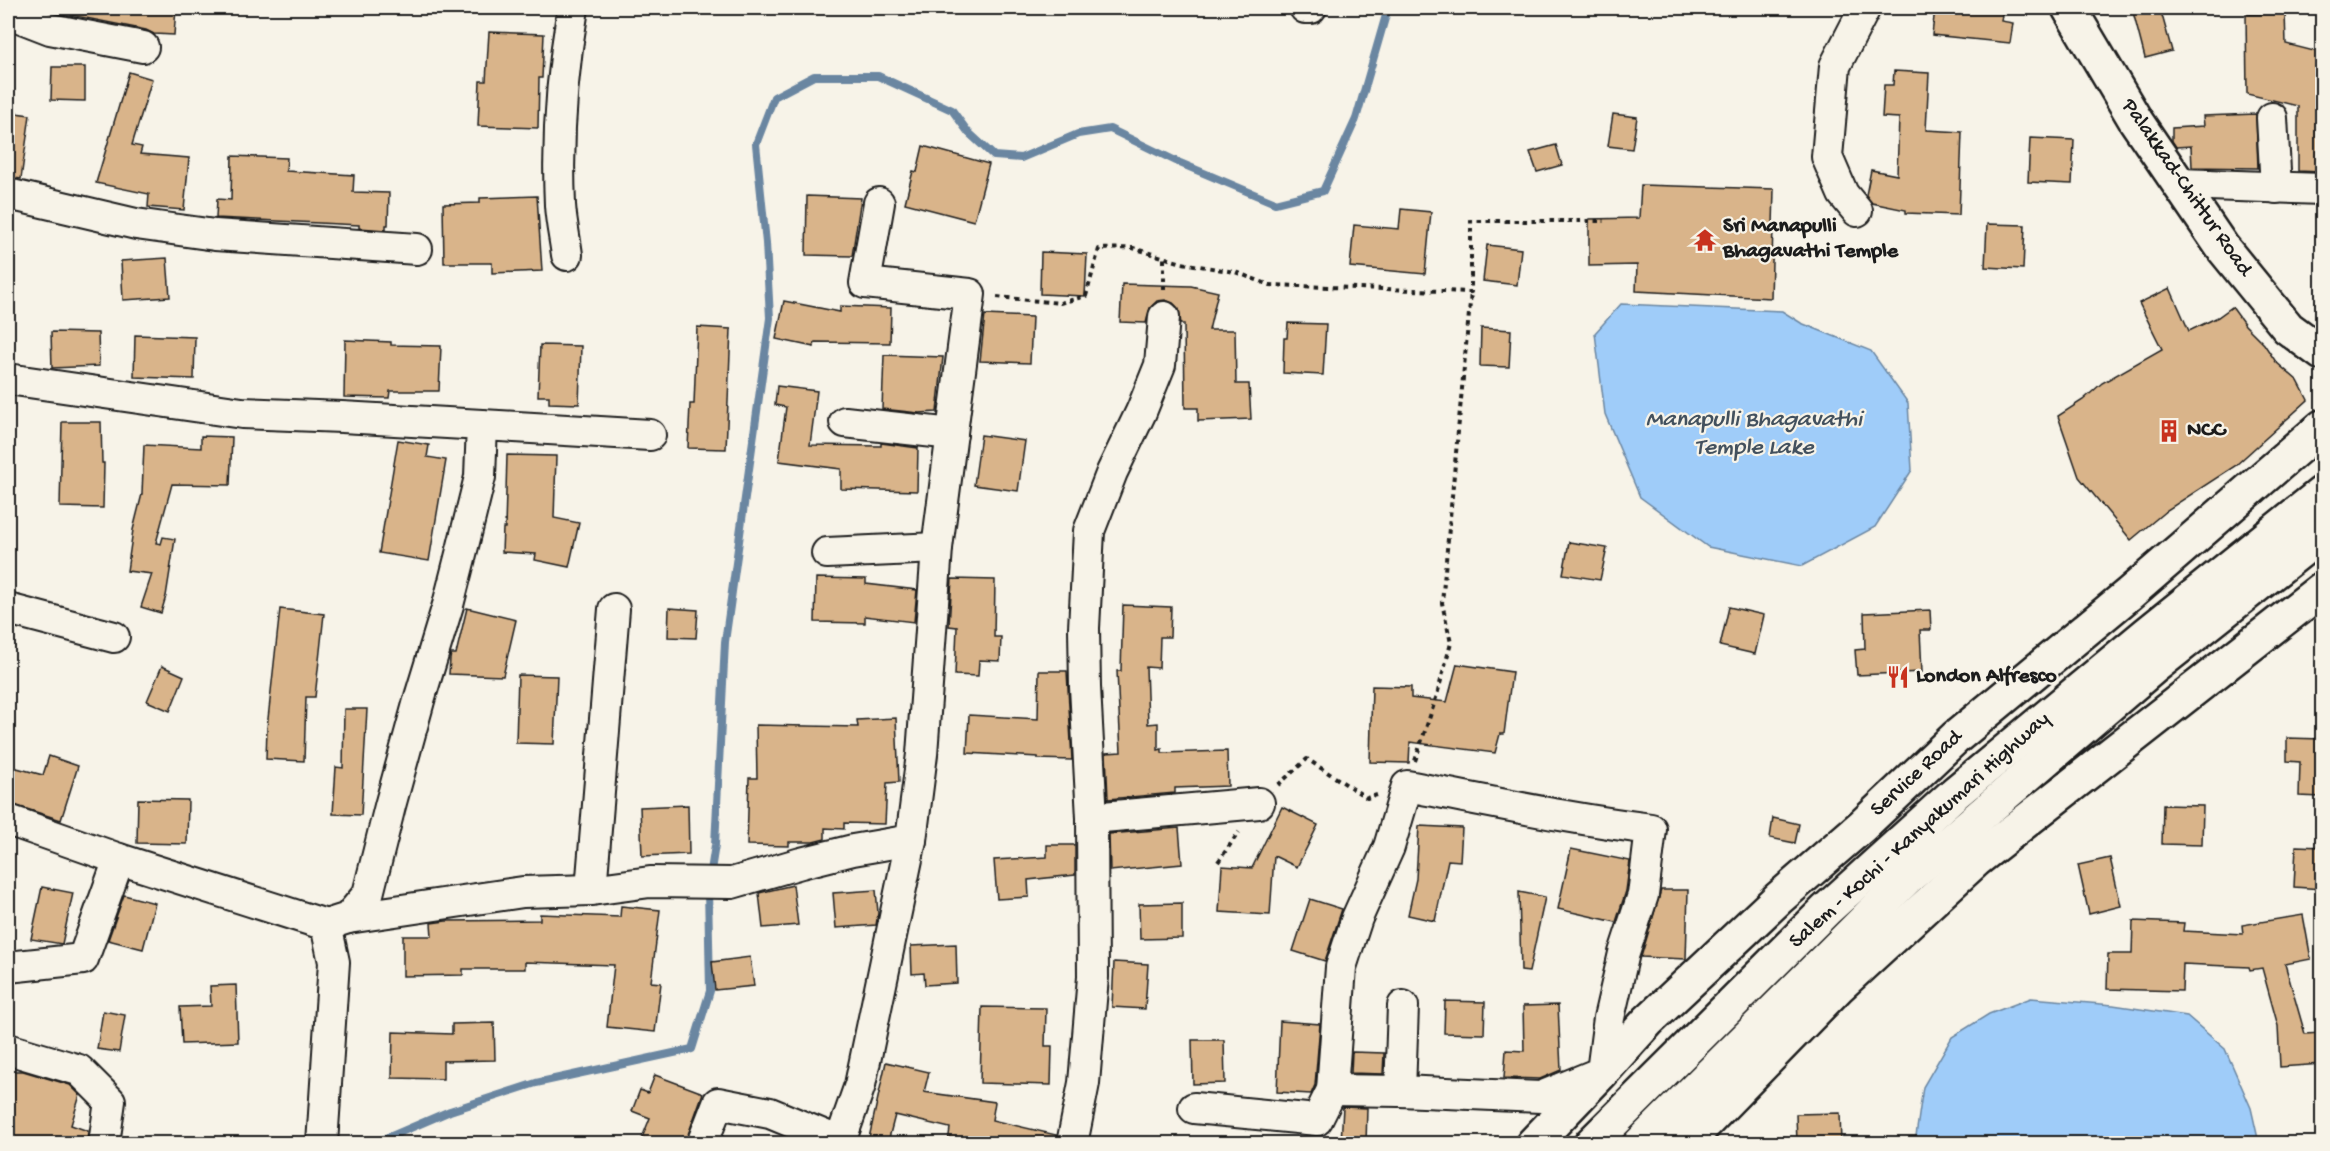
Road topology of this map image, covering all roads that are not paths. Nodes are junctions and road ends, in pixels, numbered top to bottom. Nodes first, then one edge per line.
1 (19, 8) edge
2 (573, 8) edge
3 (1865, 8) edge
4 (2069, 8) edge
5 (143, 47) dead end
6 (2272, 118) dead end
7 (2179, 184) junction
8 (2276, 188) junction
9 (2322, 189) edge
10 (8, 194) edge
11 (879, 203) dead end
12 (1857, 212) dead end
13 (417, 249) dead end
14 (567, 255) dead end
15 (1164, 317) dead end
16 (2322, 353) edge
17 (8, 379) edge
18 (845, 422) dead end
19 (482, 425) junction
20 (2322, 427) edge
21 (952, 434) junction
22 (650, 435) dead end
23 (2322, 493) edge
24 (2322, 534) edge
25 (937, 548) junction
26 (827, 553) dead end
27 (2322, 589) edge
28 (8, 609) edge
29 (614, 609) dead end
30 (114, 637) dead end
31 (1258, 803) road end
32 (1092, 818) junction
33 (8, 820) edge
34 (911, 840) junction
35 (119, 859) junction
36 (591, 890) junction
37 (337, 922) junction
38 (8, 967) edge
39 (1403, 1006) dead end
40 (8, 1049) edge
41 (1602, 1072) junction
42 (1332, 1090) junction
43 (1400, 1091) junction
44 (1194, 1108) dead end
45 (104, 1143) edge
46 (322, 1143) edge
47 (702, 1143) edge
48 (842, 1143) edge
49 (1072, 1143) edge
50 (1533, 1143) edge
51 (1591, 1143) edge
52 (1640, 1143) edge
53 (1685, 1143) edge

1 - 5 street
2 - 14 street
3 - 12 street
4 - 7 main road, Palakkad-Chittur Road
6 - 8 street
7 - 8 street
7 - 16 main road, Palakkad-Chittur Road
8 - 9 street
10 - 13 street
11 - 21 street
15 - 32 street
17 - 19 street
18 - 21 street
19 - 22 street
19 - 37 street
20 - 41 main road, Service Road
21 - 25 street
23 - 51 main road, Salem - Kochi - Kanyakumari Highway
24 - 52 main road, Salem - Kochi - Kanyakumari Highway
25 - 26 street
25 - 34 street
27 - 53 main road
28 - 30 street
29 - 36 street
31 - 32 street
32 - 49 street
33 - 35 street
34 - 36 street
34 - 48 street
35 - 37 street
35 - 38 street
36 - 37 street
37 - 46 street
39 - 43 street
40 - 45 street
41 - 42 street
41 - 43 street
41 - 50 main road, Service Road
42 - 43 street
42 - 44 street
47 - 48 street

